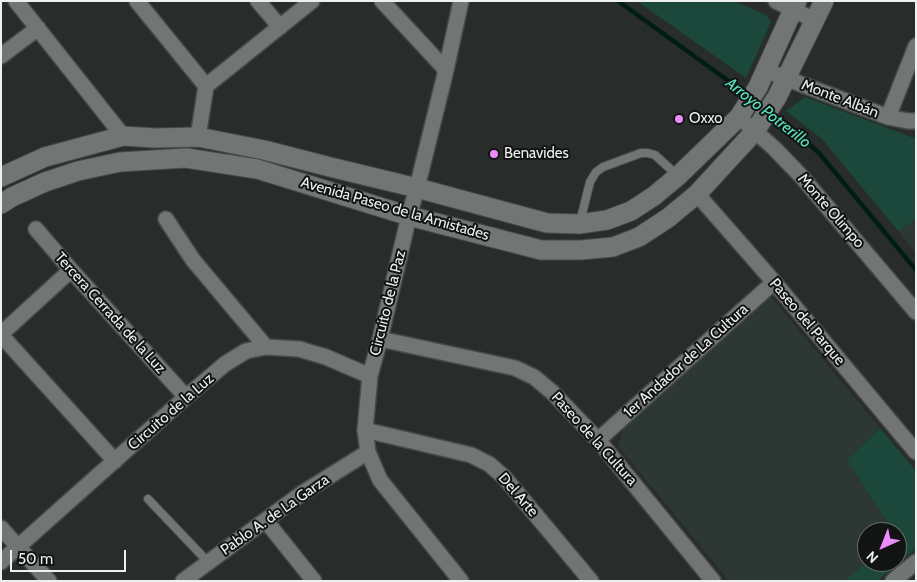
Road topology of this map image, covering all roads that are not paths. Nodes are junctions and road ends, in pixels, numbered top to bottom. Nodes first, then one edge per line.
1 (16, 1) edge
2 (137, 1) edge
3 (258, 1) edge
4 (312, 1) edge
5 (382, 1) edge
6 (461, 1) edge
7 (776, 1) edge
8 (824, 1) edge
9 (795, 5) edge
10 (814, 20) junction
11 (280, 27) junction
12 (38, 28) junction
13 (916, 46) edge
14 (1, 56) edge
15 (446, 70) junction
16 (766, 70) junction
17 (785, 78) junction
18 (206, 86) junction
19 (742, 112) junction
20 (888, 116) junction
21 (916, 121) edge
22 (759, 124) junction
23 (123, 136) junction
24 (198, 137) junction
25 (678, 176) junction
26 (1, 177) edge
27 (417, 188) junction
28 (697, 194) junction
29 (1, 204) edge
30 (409, 216) junction
31 (166, 219) dead end
32 (579, 224) junction
33 (36, 229) dead end
34 (71, 270) junction
35 (774, 282) junction
36 (916, 312) edge
37 (1, 334) edge
38 (380, 338) junction
39 (266, 347) junction
40 (370, 376) junction
41 (186, 398) junction
42 (365, 430) junction
43 (598, 440) junction
44 (368, 452) junction
45 (916, 452) edge
46 (115, 461) junction
47 (148, 499) dead end
48 (266, 521) junction
49 (1, 528) edge
50 (18, 547) junction
51 (1, 562) edge
52 (916, 562) edge
53 (209, 563) junction
54 (188, 580) edge
55 (49, 581) edge
56 (314, 581) edge
57 (461, 581) edge
58 (591, 581) edge
59 (713, 581) edge
60 (893, 581) edge

1 - 12 street
2 - 18 street
3 - 11 street
4 - 11 street
5 - 15 street
6 - 15 street, Circuito de la Paz
7 - 9 street
8 - 10 street, Avenida Paseo de la Amistades
9 - 10 street
9 - 16 street, Avenida Paseo de la Amistades
10 - 17 street, Avenida Paseo de la Amistades
11 - 18 street
12 - 14 street
12 - 23 street
13 - 20 street
15 - 27 street, Circuito de la Paz
16 - 17 street, Monte Albán
16 - 19 street, Avenida Paseo de la Amistades
17 - 20 street, Monte Albán
17 - 22 street, Avenida Paseo de la Amistades
18 - 24 street
19 - 22 street, Monte Olimpo
19 - 25 street, Avenida Paseo de la Amistades
20 - 21 street, Monte Albán
22 - 28 street, Avenida Paseo de la Amistades
22 - 36 street, Monte Olimpo
23 - 24 street, Avenida Paseo de la Amistades
23 - 26 street, Avenida Paseo de la Amistades
24 - 27 street, Avenida Paseo de la Amistades
25 - 32 street, Avenida Paseo de la Amistades
25 - 32 lane
27 - 30 street, Circuito de la Paz
27 - 32 street, Avenida Paseo de la Amistades
28 - 30 street, Avenida Paseo de la Amistades
28 - 35 street, Paseo del Parque
29 - 30 street, Avenida Paseo de la Amistades
30 - 38 street, Circuito de la Paz
31 - 39 street
33 - 34 street, Tercera Cerrada de la Luz
34 - 37 street
34 - 41 street, Tercera Cerrada de la Luz
35 - 43 street, 1er Andador de La Cultura
35 - 45 street, Paseo del Parque
37 - 46 street
38 - 40 street, Circuito de la Paz
38 - 43 street, Paseo de la Cultura
39 - 40 street, Circuito de la Luz
39 - 41 street, Circuito de la Luz
40 - 42 street, Circuito de la Paz
41 - 46 street, Circuito de la Luz
42 - 44 street, Circuito de la Paz
42 - 58 street, Del Arte
43 - 59 street, Paseo de la Cultura
44 - 48 street, Pablo A. de La Garza
44 - 57 street, Circuito de la Paz
46 - 50 street, Circuito de la Luz
47 - 53 lane
48 - 53 street, Pablo A. de La Garza
48 - 56 street
49 - 50 street
50 - 51 street, Circuito de la Luz
50 - 55 street
52 - 60 street
53 - 54 street, Pablo A. de La Garza

